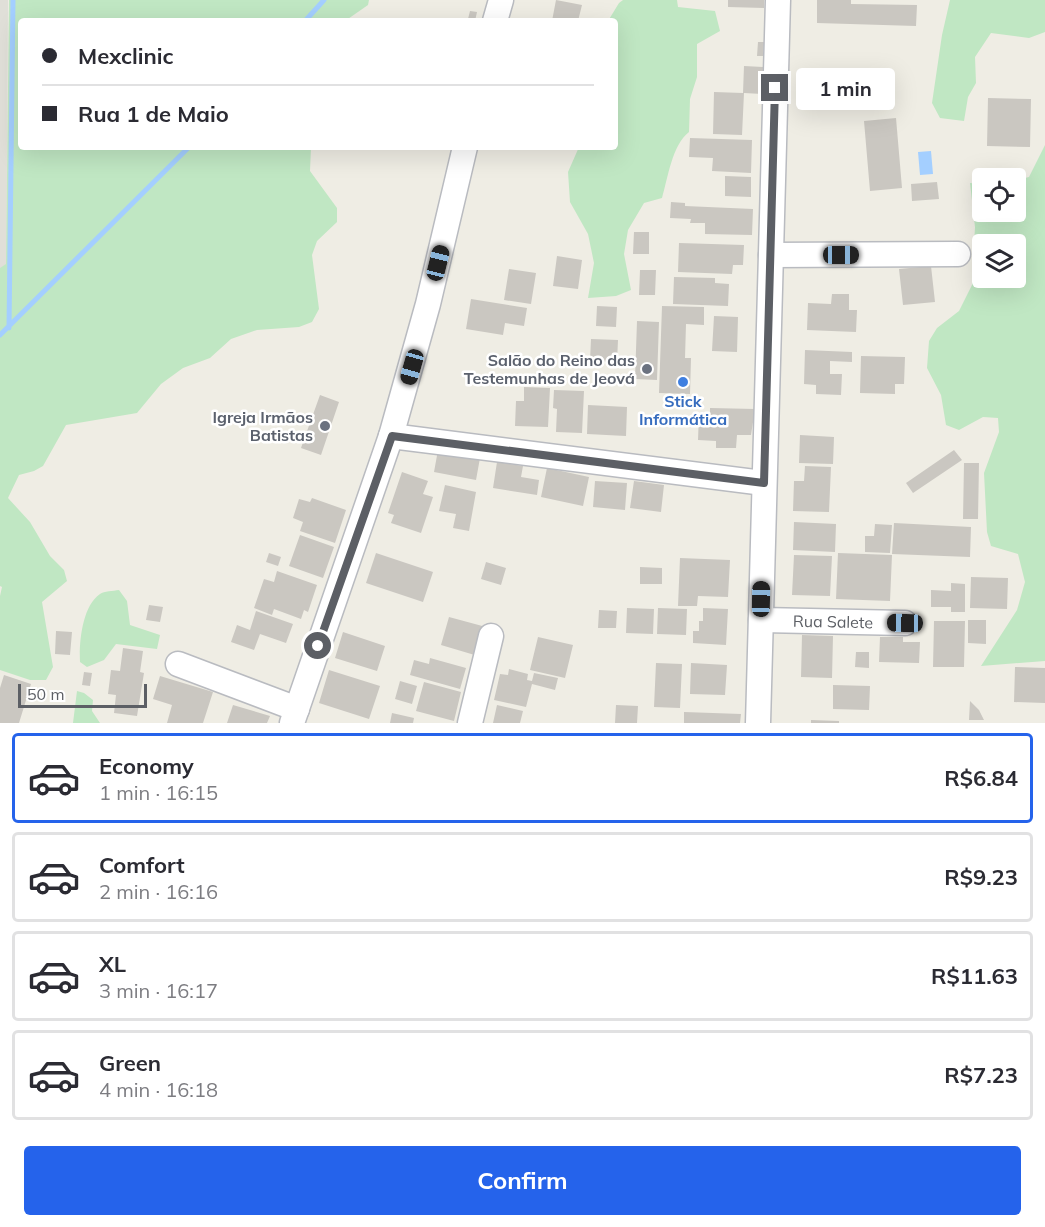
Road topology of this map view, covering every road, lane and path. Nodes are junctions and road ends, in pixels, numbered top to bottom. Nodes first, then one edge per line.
1 (501, 0) edge
2 (778, 0) edge
3 (496, 18) edge
4 (464, 150) edge
5 (958, 254) dead end
6 (771, 255) junction
7 (392, 436) junction
8 (764, 483) junction
9 (761, 620) junction
10 (905, 623) dead end
11 (491, 636) dead end
12 (178, 664) dead end
13 (294, 716) edge
14 (470, 723) edge
15 (758, 723) edge

1 - 3 street
2 - 6 street
4 - 7 street
5 - 6 street
6 - 8 street
7 - 8 street
7 - 13 street
8 - 9 street
9 - 10 street, Rua Salete
9 - 15 street
11 - 14 street
12 - 13 street

